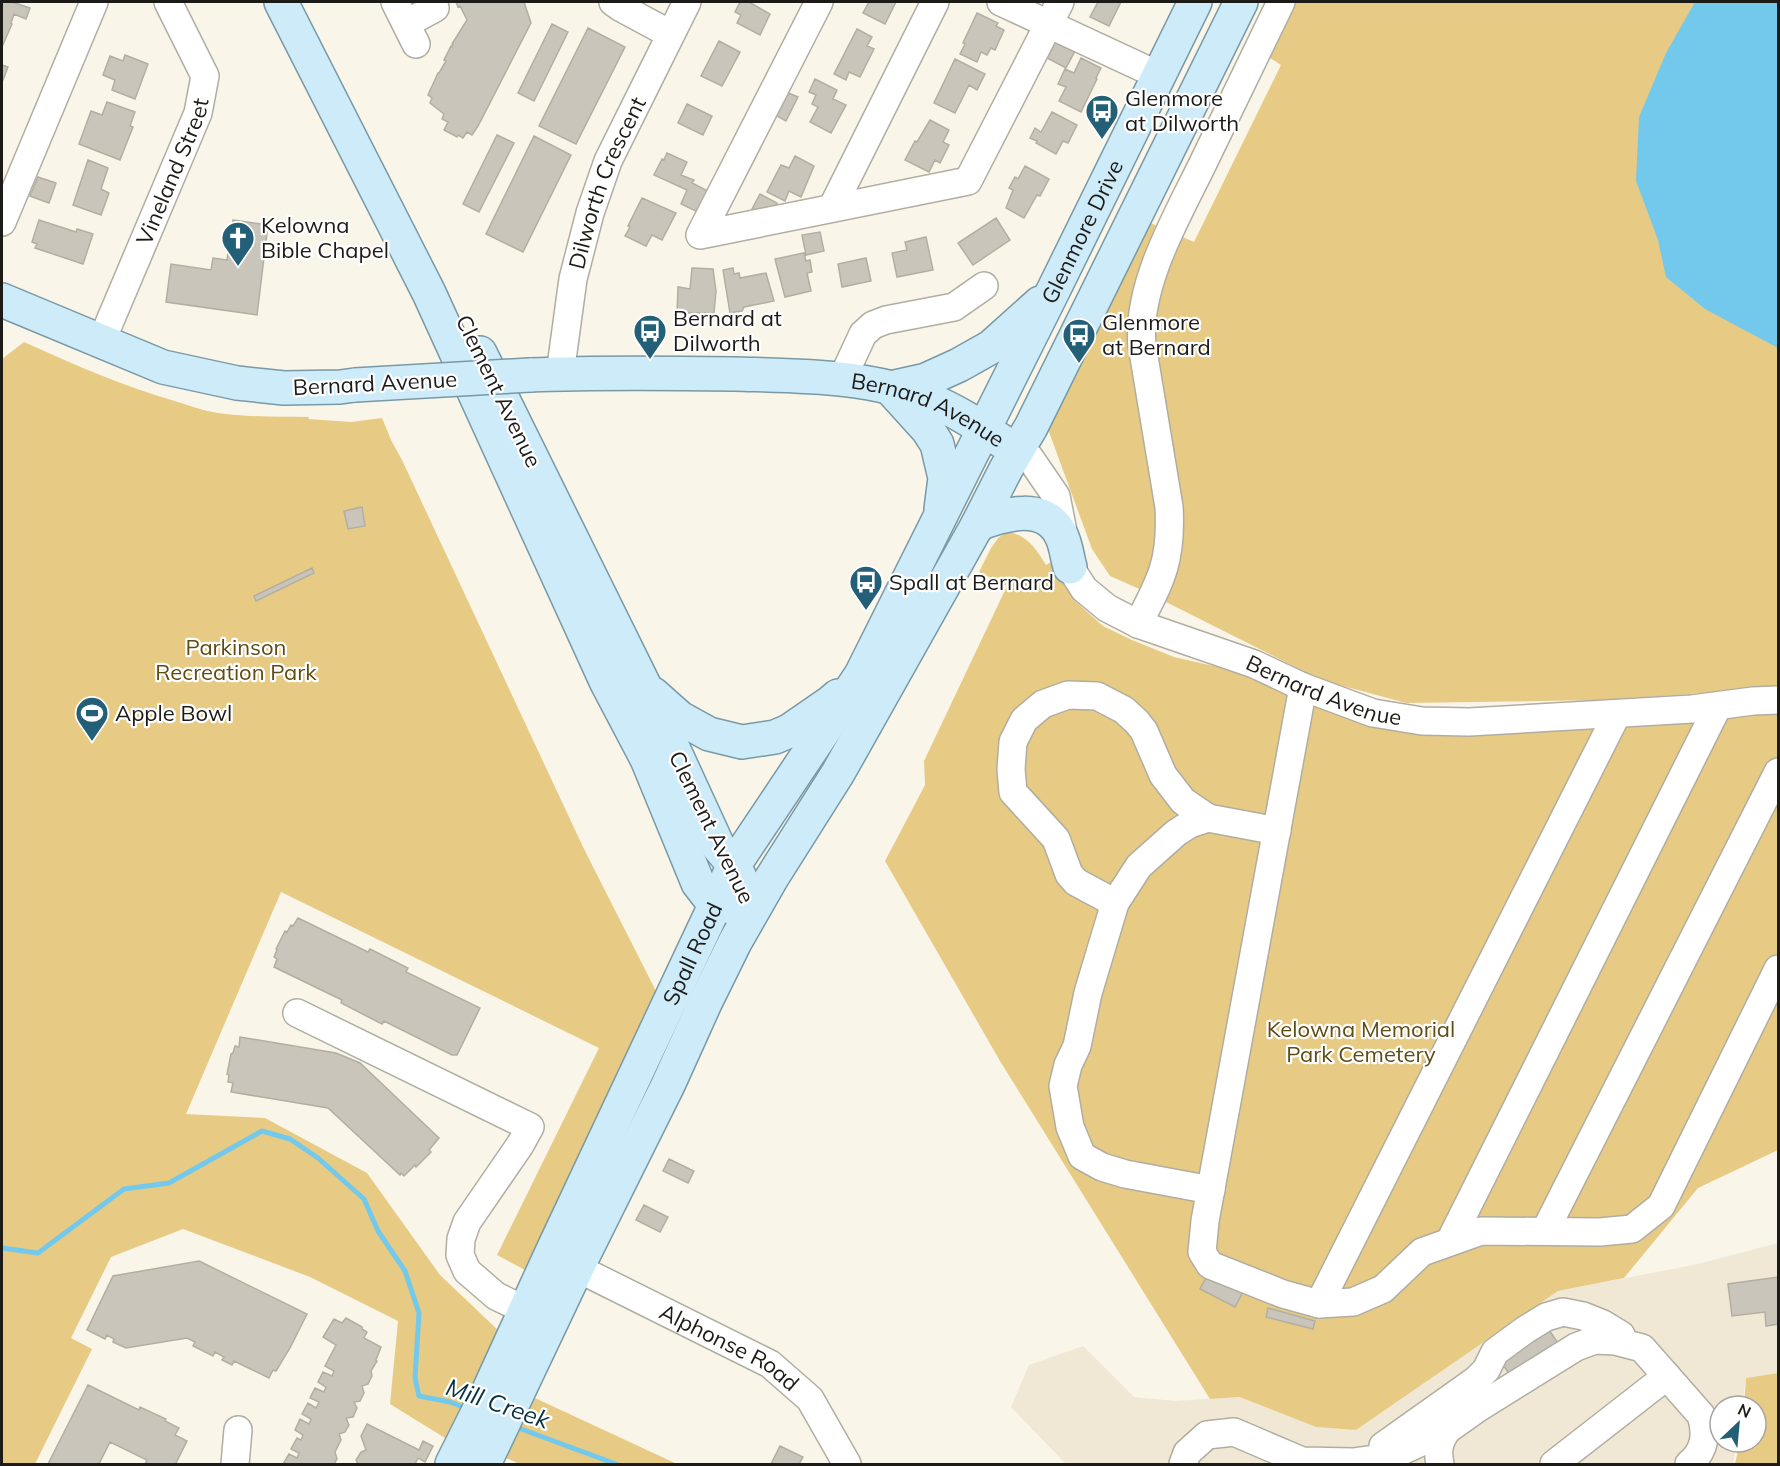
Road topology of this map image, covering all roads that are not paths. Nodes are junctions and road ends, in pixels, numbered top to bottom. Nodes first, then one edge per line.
1 (94, 2) edge
2 (168, 2) edge
3 (281, 2) edge
4 (306, 2) edge
5 (432, 2) edge
6 (613, 2) edge
7 (687, 2) edge
8 (819, 2) edge
9 (935, 2) edge
10 (1001, 2) edge
11 (1195, 2) edge
12 (1241, 2) edge
13 (1281, 2) edge
14 (1055, 13) edge
15 (406, 23) edge
16 (670, 34) junction
17 (1158, 75) junction
18 (832, 208) junction
19 (2, 222) edge
20 (984, 286) dead end
21 (1053, 291) junction
22 (2, 300) edge
23 (102, 340) junction
24 (545, 374) junction
25 (842, 379) junction
26 (890, 388) junction
27 (984, 430) junction
28 (1017, 451) junction
29 (940, 518) junction
30 (978, 524) junction
31 (1070, 567) junction
32 (1138, 624) junction
33 (861, 675) junction
34 (645, 687) junction
35 (1304, 687) junction
36 (1779, 700) edge
37 (1718, 706) junction
38 (1617, 714) junction
39 (1779, 772) edge
40 (1208, 818) junction
41 (1277, 831) junction
42 (734, 865) junction
43 (1115, 903) junction
44 (715, 905) junction
45 (754, 910) junction
46 (1779, 969) edge
47 (297, 1013) dead end
48 (1212, 1190) junction
49 (1545, 1231) junction
50 (1450, 1241) junction
51 (577, 1268) junction
52 (1320, 1304) junction
53 (525, 1310) junction
54 (1632, 1341) junction
55 (1667, 1376) junction
56 (500, 1400) junction
57 (238, 1430) dead end
58 (1447, 1430) junction
59 (473, 1454) edge
60 (1353, 1462) junction
61 (235, 1464) edge
62 (847, 1464) edge
63 (1183, 1464) edge
64 (1440, 1464) edge
65 (1554, 1464) edge
66 (1689, 1464) edge

1 - 19 street
2 - 23 street, Vineland Street
3 - 44 main road, Clement Avenue
4 - 34 main road, Clement Avenue
5 - 15 street
6 - 16 street
7 - 16 street, Dilworth Crescent
8 - 18 street
9 - 18 street
10 - 14 street
11 - 17 main road, Glenmore Drive
12 - 28 main road, Glenmore Drive
13 - 32 street
14 - 17 street
14 - 18 street
16 - 24 street, Dilworth Crescent
17 - 21 main road, Glenmore Drive
20 - 25 street
21 - 26 main road
21 - 27 main road, Glenmore Drive
21 - 28 main road
22 - 23 main road, Bernard Avenue
23 - 24 main road, Bernard Avenue, bridge
24 - 25 main road, Bernard Avenue
25 - 26 main road, Bernard Avenue
26 - 27 main road, Bernard Avenue
26 - 29 main road
27 - 28 main road, Bernard Avenue
27 - 29 main road, Spall Road
28 - 30 main road, Spall Road
28 - 31 street, Bernard Avenue
29 - 33 main road, Spall Road
30 - 31 main road
30 - 45 main road, Spall Road
31 - 32 street, Bernard Avenue
32 - 35 street, Bernard Avenue
33 - 34 main road
33 - 42 main road, Spall Road
34 - 42 main road, Clement Avenue
35 - 38 street, Bernard Avenue
35 - 41 street
36 - 37 street, Bernard Avenue
37 - 38 street, Bernard Avenue
37 - 50 street
38 - 52 street
39 - 49 street
40 - 41 street
40 - 43 street
40 - 43 street
41 - 48 street
42 - 44 main road, Spall Road
42 - 45 main road, Clement Avenue
43 - 48 street
44 - 45 main road, Clement Avenue
44 - 53 main road, Spall Road
45 - 51 main road, Spall Road
46 - 49 street
47 - 53 street
48 - 52 street
49 - 50 street
50 - 52 street
51 - 56 main road, Spall Road
51 - 62 street, Alphonse Road
53 - 56 main road, Spall Road
54 - 55 street
54 - 58 street
54 - 60 street
55 - 65 street
55 - 66 street
56 - 59 main road, Spall Road
57 - 61 street
58 - 60 street
58 - 64 street
60 - 63 street

